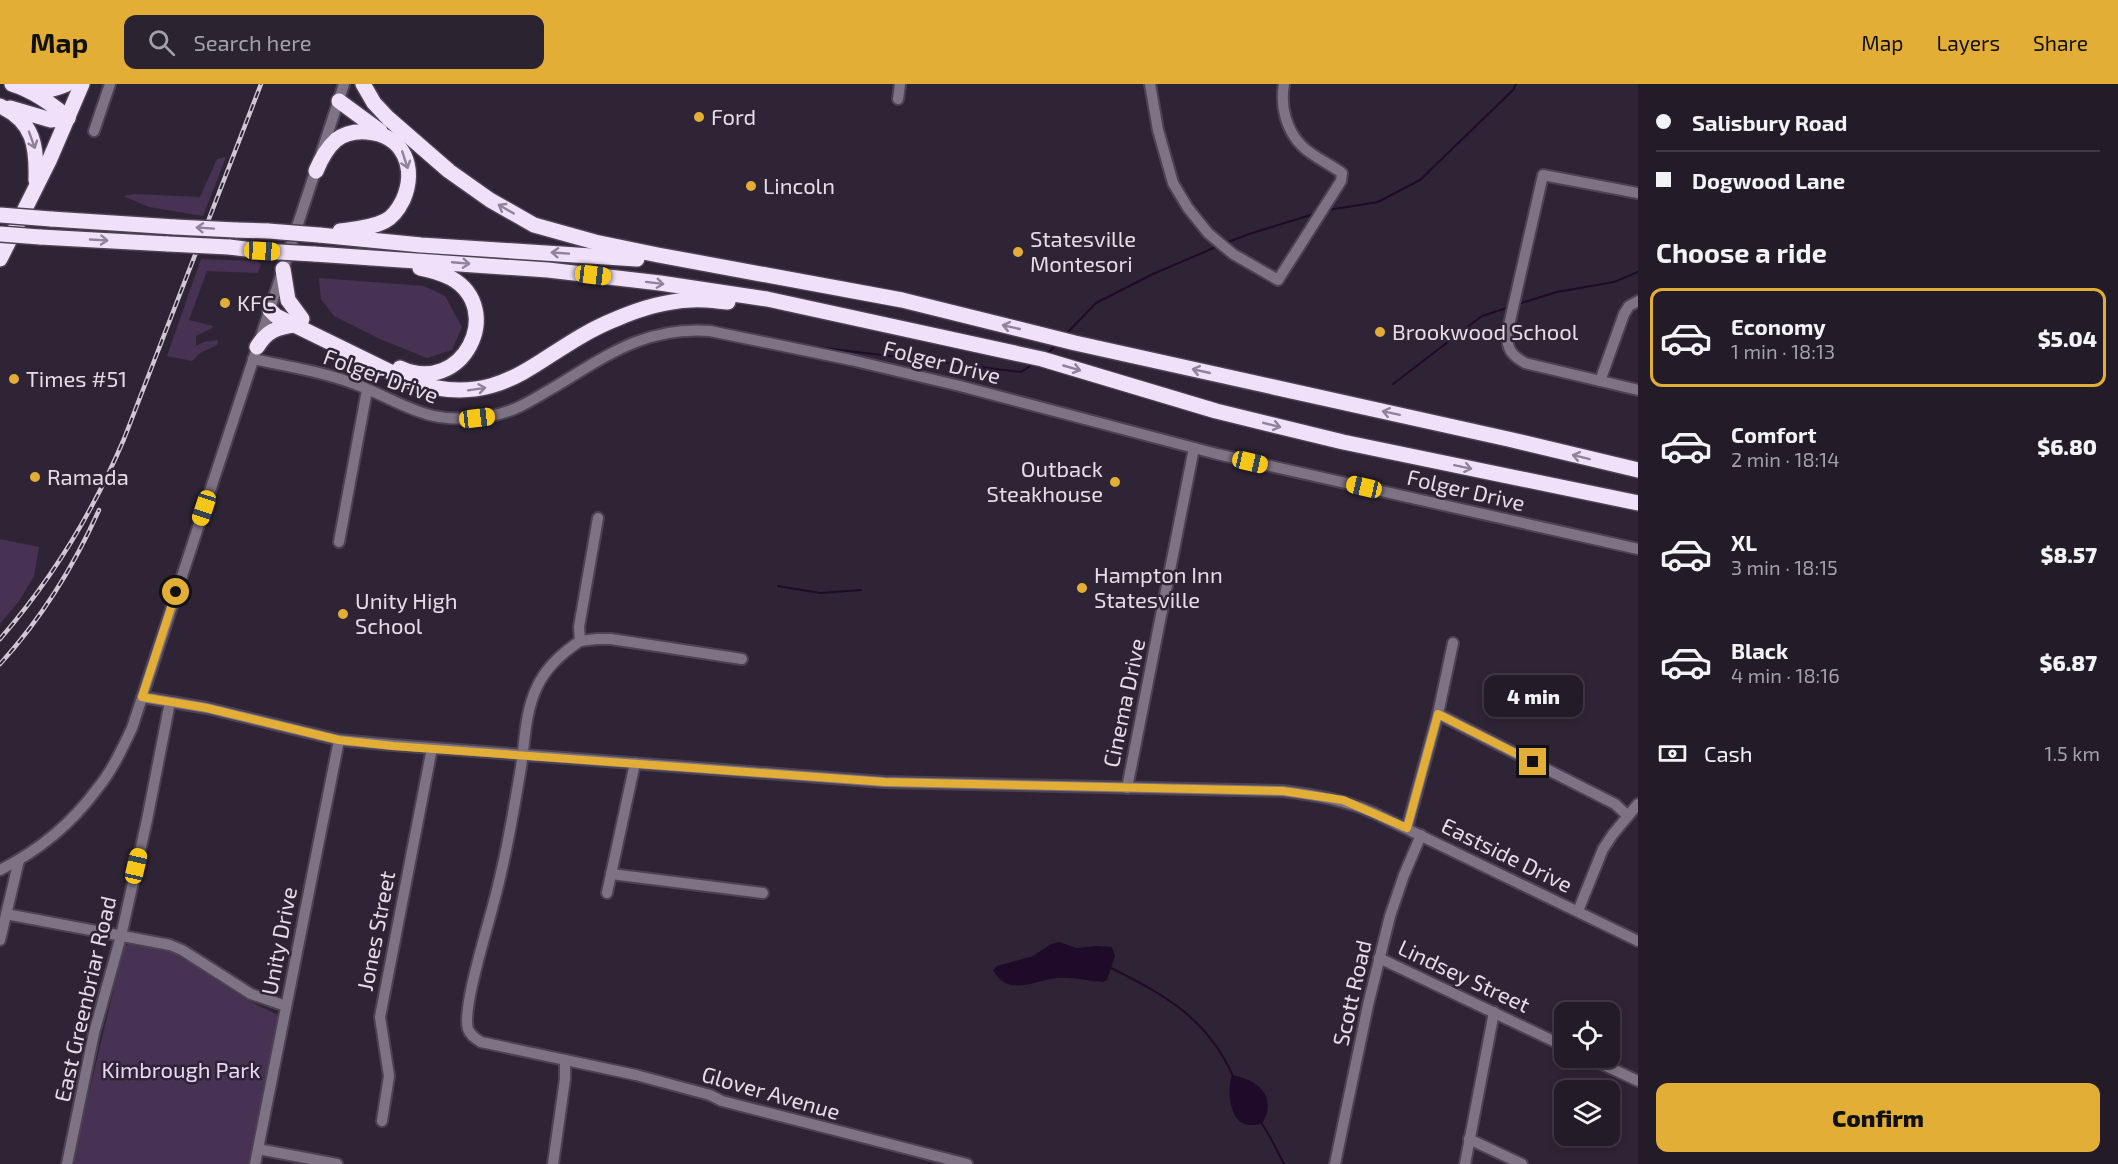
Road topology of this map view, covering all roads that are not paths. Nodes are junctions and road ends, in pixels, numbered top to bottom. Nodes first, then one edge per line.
1 (12, 84) edge
2 (67, 84) edge
3 (82, 84) edge
4 (110, 84) edge
5 (344, 84) edge
6 (363, 84) edge
7 (900, 84) edge
8 (1150, 84) edge
9 (1284, 84) edge
10 (27, 89) junction
11 (898, 99) dead end
12 (339, 101) junction
13 (0, 106) edge
14 (68, 118) junction
15 (388, 118) junction
16 (93, 131) dead end
17 (387, 137) junction
18 (316, 171) junction
19 (35, 188) junction
20 (1638, 193) edge
21 (0, 215) edge
22 (0, 234) edge
23 (319, 235) junction
24 (340, 255) junction
25 (0, 259) edge
26 (723, 267) junction
27 (283, 269) junction
28 (1638, 300) edge
29 (270, 310) junction
30 (298, 322) junction
31 (934, 336) junction
32 (255, 353) junction
33 (1600, 381) junction
34 (367, 390) junction
35 (1638, 390) edge
36 (1194, 448) junction
37 (1638, 471) edge
38 (1638, 503) edge
39 (598, 518) dead end
40 (339, 542) dead end
41 (1638, 549) edge
42 (580, 641) junction
43 (1453, 643) dead end
44 (742, 659) dead end
45 (142, 697) junction
46 (170, 702) junction
47 (1438, 714) junction
48 (339, 740) junction
49 (432, 748) junction
50 (523, 756) junction
51 (635, 763) junction
52 (1127, 788) junction
53 (1638, 804) edge
54 (1628, 816) junction
55 (1407, 828) junction
56 (1421, 835) junction
57 (20, 860) junction
58 (0, 870) edge
59 (611, 874) junction
60 (13, 885) junction
61 (0, 890) edge
62 (607, 893) dead end
63 (763, 893) dead end
64 (1578, 910) junction
65 (6, 914) junction
66 (121, 936) junction
67 (0, 940) edge
68 (1638, 941) edge
69 (1379, 958) junction
70 (286, 1006) junction
71 (1494, 1012) junction
72 (1554, 1041) edge
73 (565, 1060) junction
74 (1610, 1068) edge
75 (1638, 1081) edge
76 (382, 1121) dead end
77 (1469, 1139) junction
78 (258, 1149) junction
79 (67, 1164) edge
80 (255, 1164) edge
81 (337, 1164) edge
82 (553, 1164) edge
83 (964, 1164) edge
84 (1335, 1164) edge
85 (1464, 1164) edge
86 (1522, 1164) edge

1 - 10 highway
2 - 10 highway
3 - 14 highway
4 - 16 street
5 - 12 street
6 - 15 highway
7 - 11 street
8 - 9 street
10 - 14 highway
12 - 15 highway
12 - 17 highway
12 - 18 street
13 - 14 highway
13 -> 19 highway
14 - 19 highway
26 -> 15 highway
17 - 18 highway
17 -> 23 highway
18 - 27 street
19 - 25 highway
20 - 33 street
23 -> 21 highway, bridge
22 -> 24 highway, bridge
26 -> 23 highway
24 - 30 highway
24 -> 31 highway
37 -> 26 highway
27 - 29 street
27 - 30 highway
28 - 33 street
29 - 30 highway
29 - 32 street
30 -> 31 highway
30 - 32 highway
31 -> 38 highway
32 - 34 street, Folger Drive
32 - 45 street
33 - 35 street
34 - 36 street, Folger Drive
34 - 40 street
36 - 41 street, Folger Drive
36 - 52 street, Cinema Drive
39 - 42 street
42 - 44 street
42 - 50 street
43 - 47 street
45 - 46 street, Eastside Drive
45 - 57 street
46 - 48 street, Eastside Drive
46 - 66 street, East Greenbriar Road
47 - 54 street
47 - 55 street
48 - 49 street, Eastside Drive
48 - 70 street, Unity Drive
49 - 50 street, Eastside Drive
49 - 76 street, Jones Street
50 - 51 street, Eastside Drive
50 - 73 street, Glover Avenue
51 - 52 street, Eastside Drive
51 - 59 street
52 - 55 street, Eastside Drive
53 - 54 street
54 - 64 street
55 - 56 street, Eastside Drive
56 - 64 street, Eastside Drive
56 - 69 street, Scott Road
57 - 58 street
57 - 60 street
59 - 62 street
59 - 63 street
60 - 61 street
60 - 65 street
64 - 68 street, Eastside Drive
65 - 66 street
65 - 67 street
66 - 70 street
66 - 79 street, East Greenbriar Road
69 - 71 street, Lindsey Street
69 - 84 street, Scott Road
70 - 78 street, Unity Drive
71 - 72 street, Lindsey Street
71 - 77 street
73 - 82 street
73 - 83 street, Glover Avenue
74 - 75 street
77 - 85 street
77 - 86 street
78 - 80 street, Unity Drive
78 - 81 street

